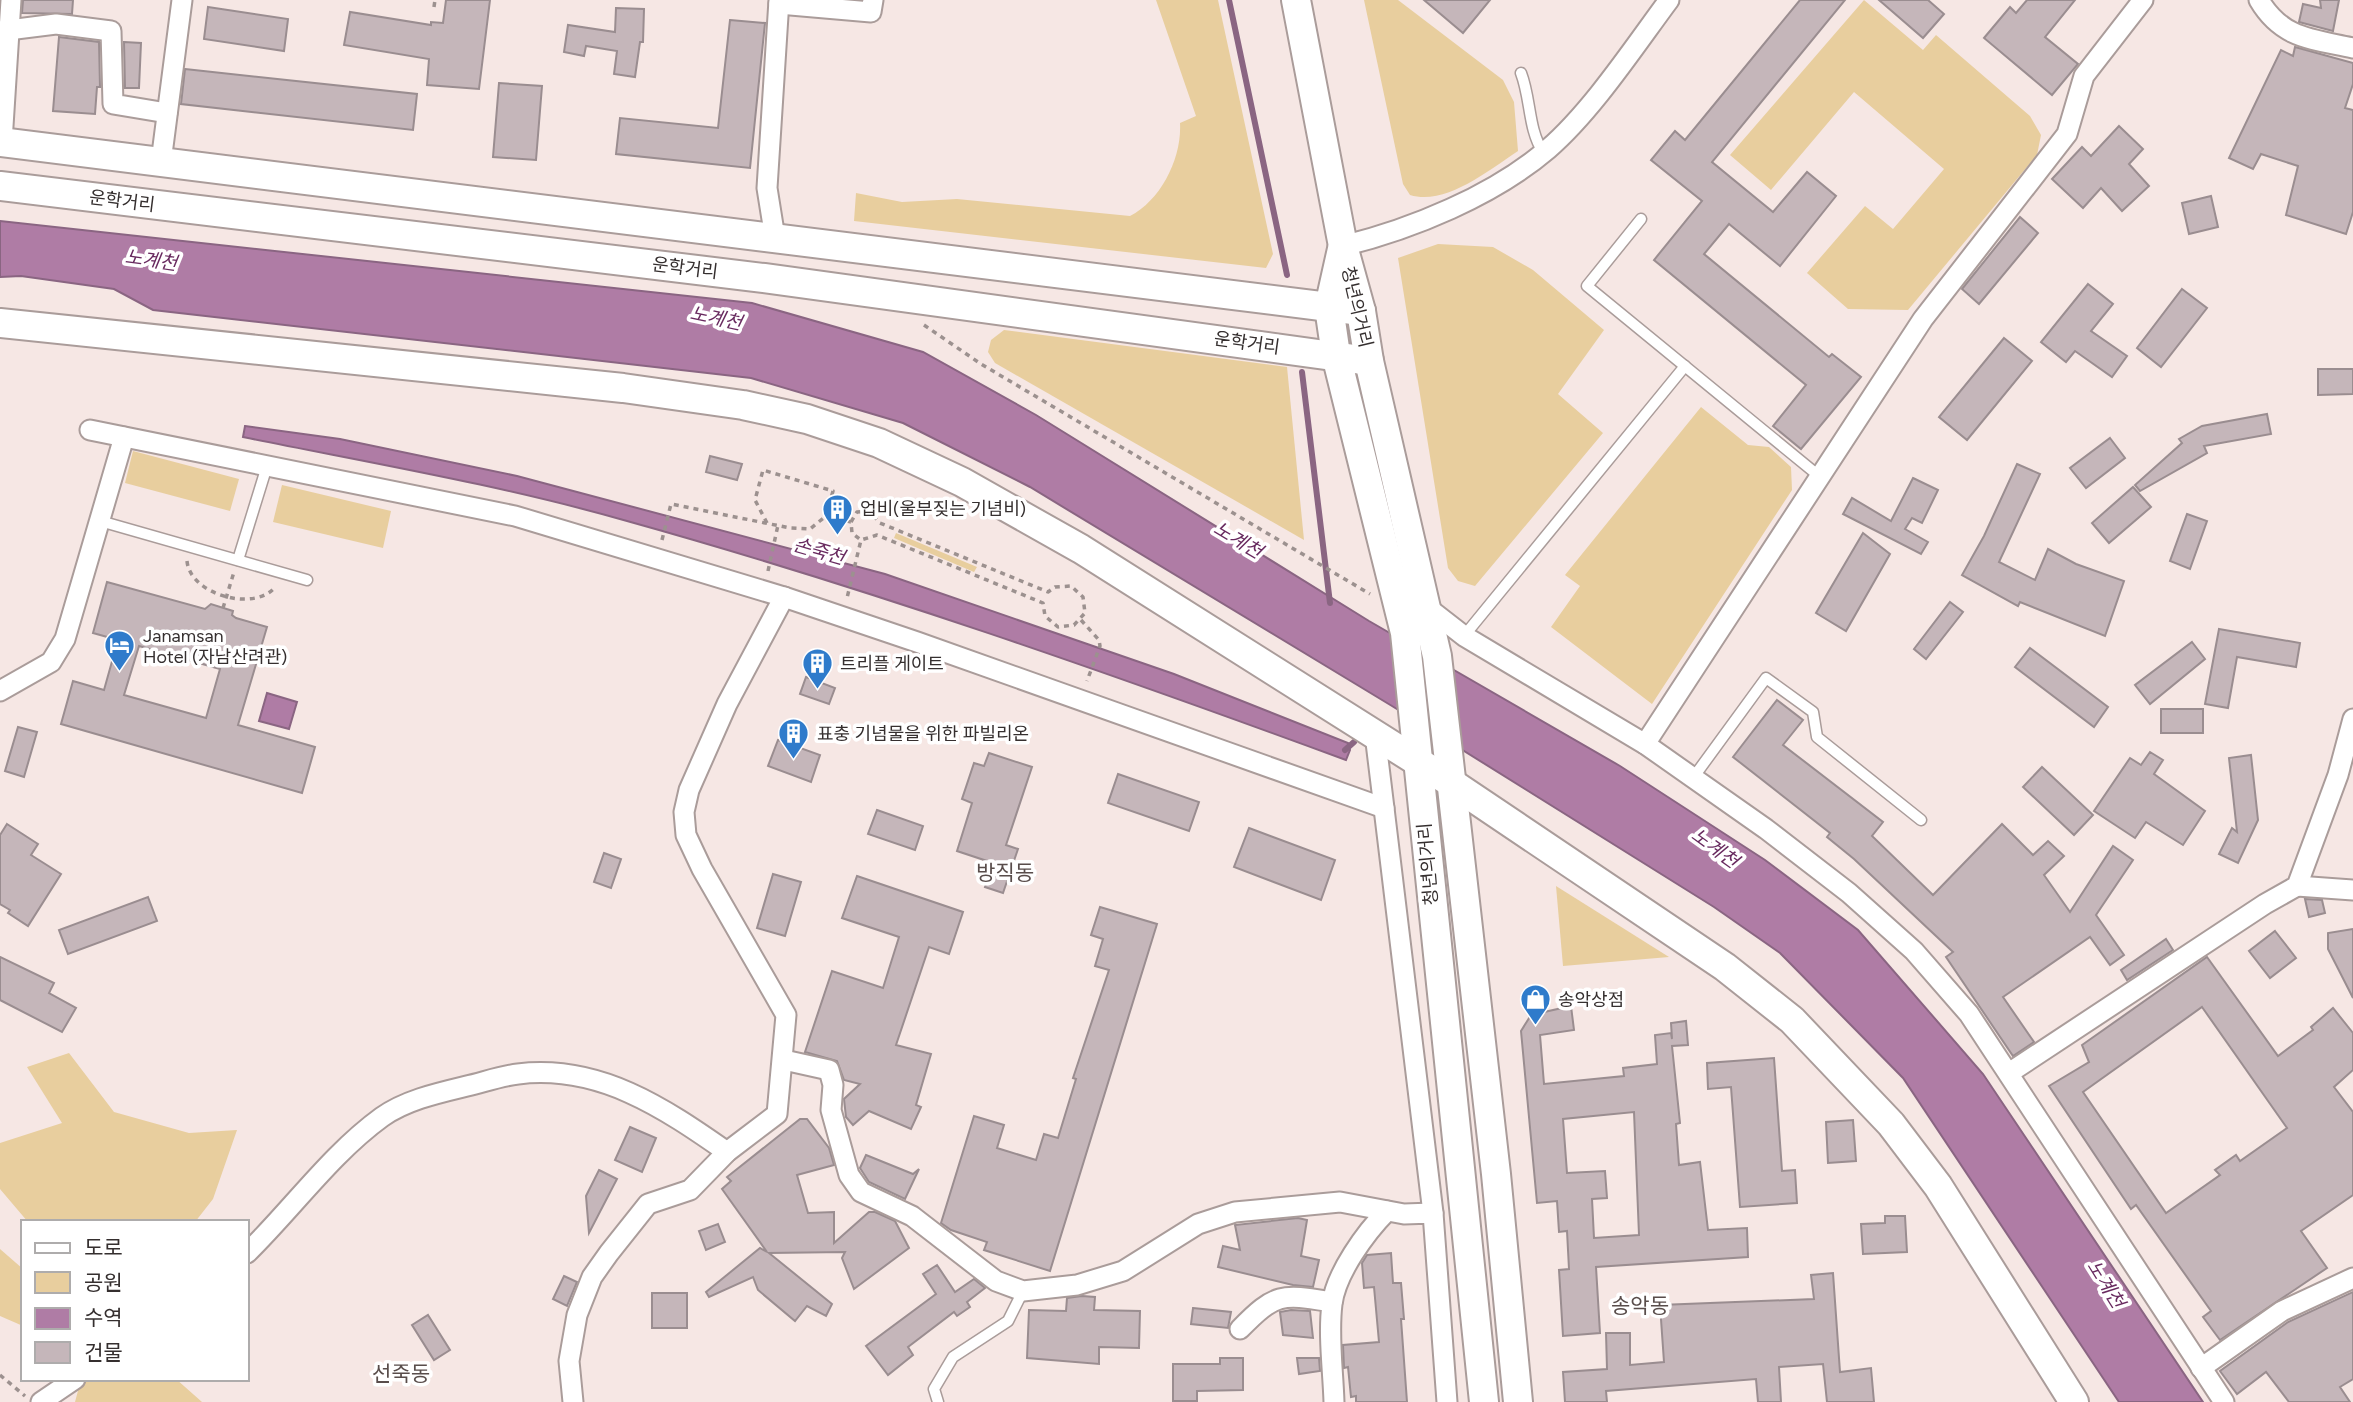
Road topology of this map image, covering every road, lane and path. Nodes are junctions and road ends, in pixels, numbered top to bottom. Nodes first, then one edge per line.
1 (11, 0) edge
2 (182, 0) edge
3 (435, 0) edge
4 (873, 0) edge
5 (1296, 0) edge
6 (1669, 0) edge
7 (2143, 0) edge
8 (2259, 0) edge
9 (779, 2) edge
10 (434, 7) dead end
11 (4, 32) edge
12 (2353, 48) edge
13 (1521, 73) dead end
14 (167, 113) junction
15 (1, 142) edge
16 (1543, 152) junction
17 (161, 162) junction
18 (0, 186) edge
19 (1641, 219) dead end
20 (775, 239) junction
21 (1343, 246) junction
22 (1329, 307) junction
23 (1361, 311) junction
24 (913, 317) dead end
25 (0, 323) edge
26 (1336, 355) junction
27 (1369, 361) junction
28 (1685, 366) junction
29 (90, 430) dead end
30 (124, 437) junction
31 (267, 466) junction
32 (1819, 476) junction
33 (826, 516) junction
34 (100, 521) junction
35 (851, 522) junction
36 (767, 523) junction
37 (880, 523) junction
38 (778, 526) junction
39 (877, 535) junction
40 (663, 536) dead end
41 (862, 540) junction
42 (186, 545) junction
43 (238, 560) junction
44 (984, 566) junction
45 (770, 567) dead end
46 (285, 574) junction
47 (979, 577) junction
48 (232, 578) dead end
49 (307, 580) dead end
50 (849, 591) dead end
51 (1048, 592) junction
52 (784, 597) junction
53 (226, 598) junction
54 (1044, 603) junction
55 (223, 608) dead end
56 (1428, 608) junction
57 (1081, 620) junction
58 (1403, 622) junction
59 (1464, 636) junction
60 (1090, 674) dead end
61 (0, 691) edge
62 (2353, 719) edge
63 (1375, 734) junction
64 (1646, 744) junction
65 (1418, 763) junction
66 (1693, 778) junction
67 (1450, 782) junction
68 (1384, 808) junction
69 (1921, 820) dead end
70 (2297, 886) junction
71 (2353, 890) edge
72 (784, 1060) junction
73 (2009, 1073) junction
74 (727, 1152) junction
75 (1388, 1211) junction
76 (1433, 1213) junction
77 (248, 1252) edge
78 (2353, 1278) edge
79 (1023, 1291) junction
80 (1332, 1302) junction
81 (1240, 1329) dead end
82 (2202, 1368) junction
83 (0, 1375) edge
84 (72, 1381) edge
85 (32, 1402) edge
86 (41, 1402) edge
87 (573, 1402) edge
88 (938, 1402) edge
89 (1334, 1402) edge
90 (1447, 1402) edge
91 (1484, 1402) edge
92 (1518, 1402) edge
93 (2074, 1402) edge
94 (2224, 1402) edge

1 - 11 street
2 - 14 street
3 - 10 path
4 - 9 street
5 - 21 main road
6 - 16 street
7 - 32 street
8 - 12 street
9 - 20 street
11 - 14 street
11 - 15 street
13 - 16 lane
14 - 17 street
15 - 17 main road
16 - 21 street
17 - 20 main road
18 - 26 main road, 운학거리
19 - 28 lane
20 - 22 main road
21 - 22 main road, 청년의거리
21 - 23 main road, 청년의거리
22 - 23 main road
22 - 26 main road, 청년의거리
23 - 27 main road, 청년의거리
24 - 58 path
25 - 63 main road
26 - 27 main road, 운학거리
26 - 58 main road, 청년의거리
27 - 56 main road, 청년의거리
28 - 32 lane
28 - 59 lane
29 - 30 street
30 - 31 street
30 - 34 street
31 - 43 lane
31 - 52 street
32 - 64 street
33 - 35 path
33 - 36 path
33 - 38 path
34 - 42 lane
34 - 61 street
35 - 37 path
35 - 41 path
36 - 38 path
36 - 40 path
37 - 39 path
37 - 44 path
38 - 45 path
39 - 41 path
39 - 47 path
41 - 50 path
42 - 43 lane
42 - 53 path
43 - 46 lane
44 - 47 path
44 - 51 path
46 - 49 lane
46 - 53 path
47 - 54 path
48 - 53 path
51 - 54 path
51 - 57 path
52 - 68 street
52 - 72 street
53 - 55 path
54 - 57 path
56 - 59 street
56 - 67 main road, 청년의거리
57 - 60 path
58 - 65 main road, 청년의거리
59 - 64 street
62 - 70 street
63 - 65 main road
63 - 68 street
64 - 66 street
65 - 67 main road
65 - 91 main road, 청년의거리
66 - 69 lane
66 - 73 street
67 - 92 main road, 청년의거리
67 - 93 main road
68 - 76 street
70 - 71 street
70 - 73 street
72 - 74 street
72 - 79 street
73 - 82 street
74 - 77 street
74 - 87 street
75 - 76 street
75 - 79 street
75 - 80 street
76 - 90 street
78 - 82 street
79 - 88 lane
80 - 81 street
80 - 89 street
82 - 94 street
83 - 85 path
84 - 86 street

